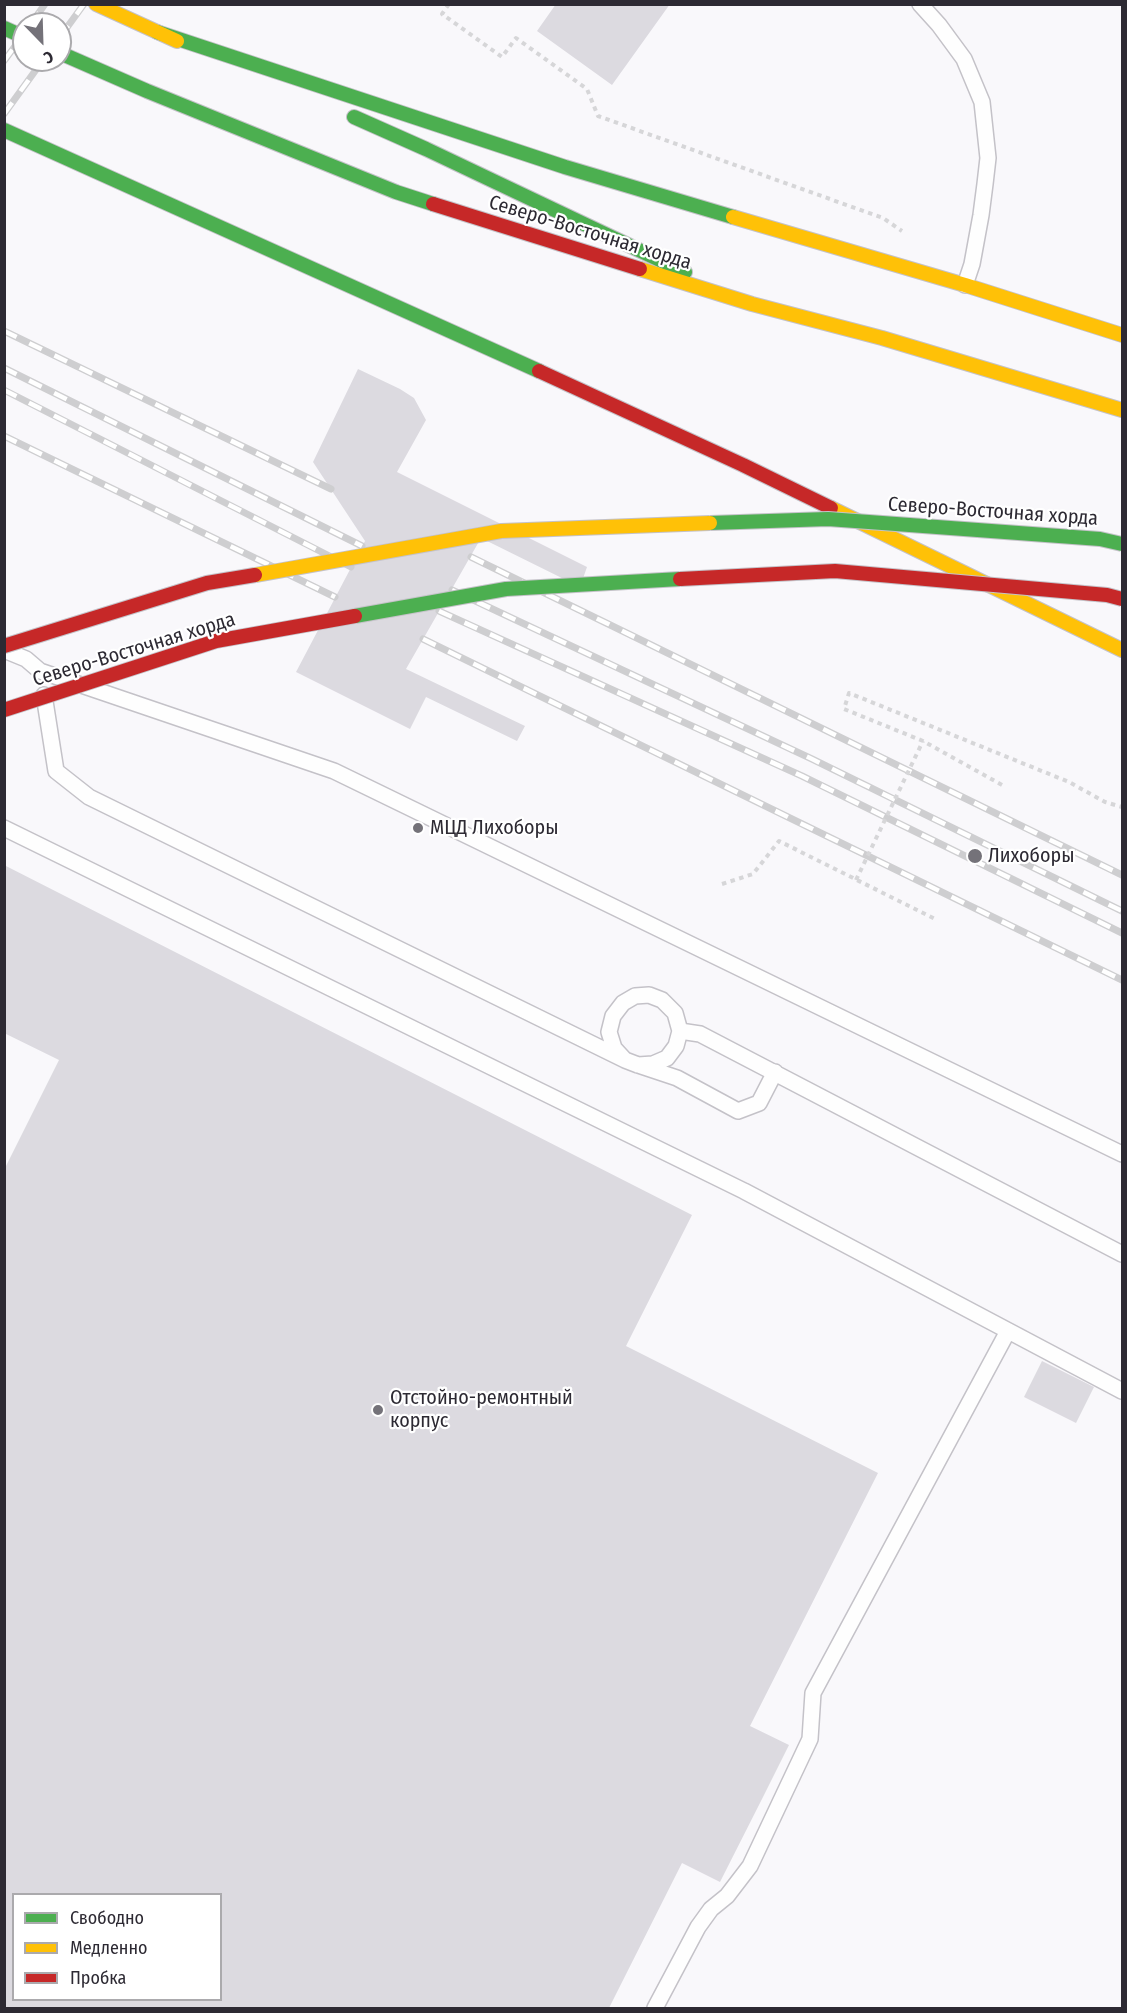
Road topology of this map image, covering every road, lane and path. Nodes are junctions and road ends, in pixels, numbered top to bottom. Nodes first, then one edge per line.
1 (96, 4) edge
2 (449, 4) edge
3 (920, 4) edge
4 (157, 32) junction
5 (72, 58) edge
6 (297, 93) dead end
7 (340, 111) dead end
8 (4, 130) edge
9 (909, 236) dead end
10 (965, 285) junction
11 (752, 304) junction
12 (1122, 335) edge
13 (1122, 410) edge
14 (1122, 544) edge
15 (1122, 598) edge
16 (4, 648) edge
17 (1122, 650) edge
18 (40, 671) junction
19 (4, 711) edge
20 (923, 741) junction
21 (1002, 785) dead end
22 (1122, 807) edge
23 (4, 828) edge
24 (856, 880) junction
25 (722, 884) dead end
26 (937, 920) dead end
27 (680, 1031) junction
28 (632, 1062) junction
29 (775, 1072) junction
30 (1122, 1154) edge
31 (1122, 1254) edge
32 (1008, 1331) junction
33 (1122, 1391) edge
34 (655, 2008) edge

1 - 4 main road
2 - 9 path
3 - 10 lane
4 - 6 main road
4 - 10 main road
5 - 11 main road, Северо-Восточная хорда
7 - 11 main road
8 - 17 main road, Северо-Восточная хорда
10 - 12 main road
11 - 13 main road, Северо-Восточная хорда
14 - 16 main road, Северо-Восточная хорда, bridge
15 - 19 main road, Северо-Восточная хорда, bridge
16 - 18 lane
18 - 28 lane
18 - 30 lane
20 - 21 path
20 - 22 path
20 - 24 path, bridge
23 - 32 lane
24 - 25 path
24 - 26 path
27 - 28 lane
27 - 28 lane
27 - 29 lane
28 - 29 lane
29 - 31 lane
32 - 33 lane
32 - 34 lane

